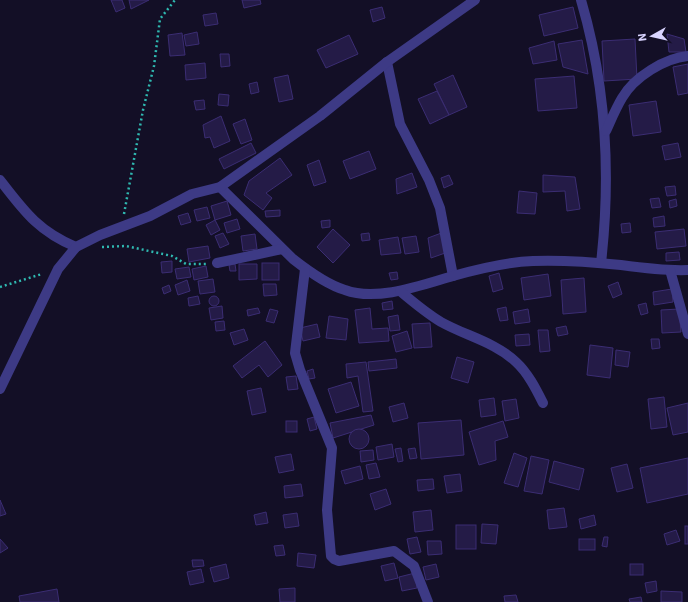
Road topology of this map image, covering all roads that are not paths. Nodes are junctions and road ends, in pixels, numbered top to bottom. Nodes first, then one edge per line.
1 (476, 0) edge
2 (581, 0) edge
3 (688, 56) edge
4 (387, 62) junction
5 (605, 133) junction
6 (0, 180) edge
7 (220, 186) junction
8 (76, 247) junction
9 (282, 249) junction
10 (217, 263) road end
11 (601, 263) junction
12 (305, 269) junction
13 (670, 270) junction
14 (688, 270) edge
15 (453, 276) junction
16 (400, 291) junction
17 (688, 334) edge
18 (0, 388) edge
19 (543, 403) dead end
20 (428, 602) edge

1 - 4 street
2 - 5 street
3 - 5 street
4 - 7 street
4 - 15 street
5 - 11 street
6 - 8 street
7 - 8 street
7 - 9 street
8 - 18 street
9 - 10 street
9 - 12 street
11 - 13 street
11 - 15 street
12 - 16 street
12 - 20 street
13 - 14 street
13 - 17 street
15 - 16 street
16 - 19 street

